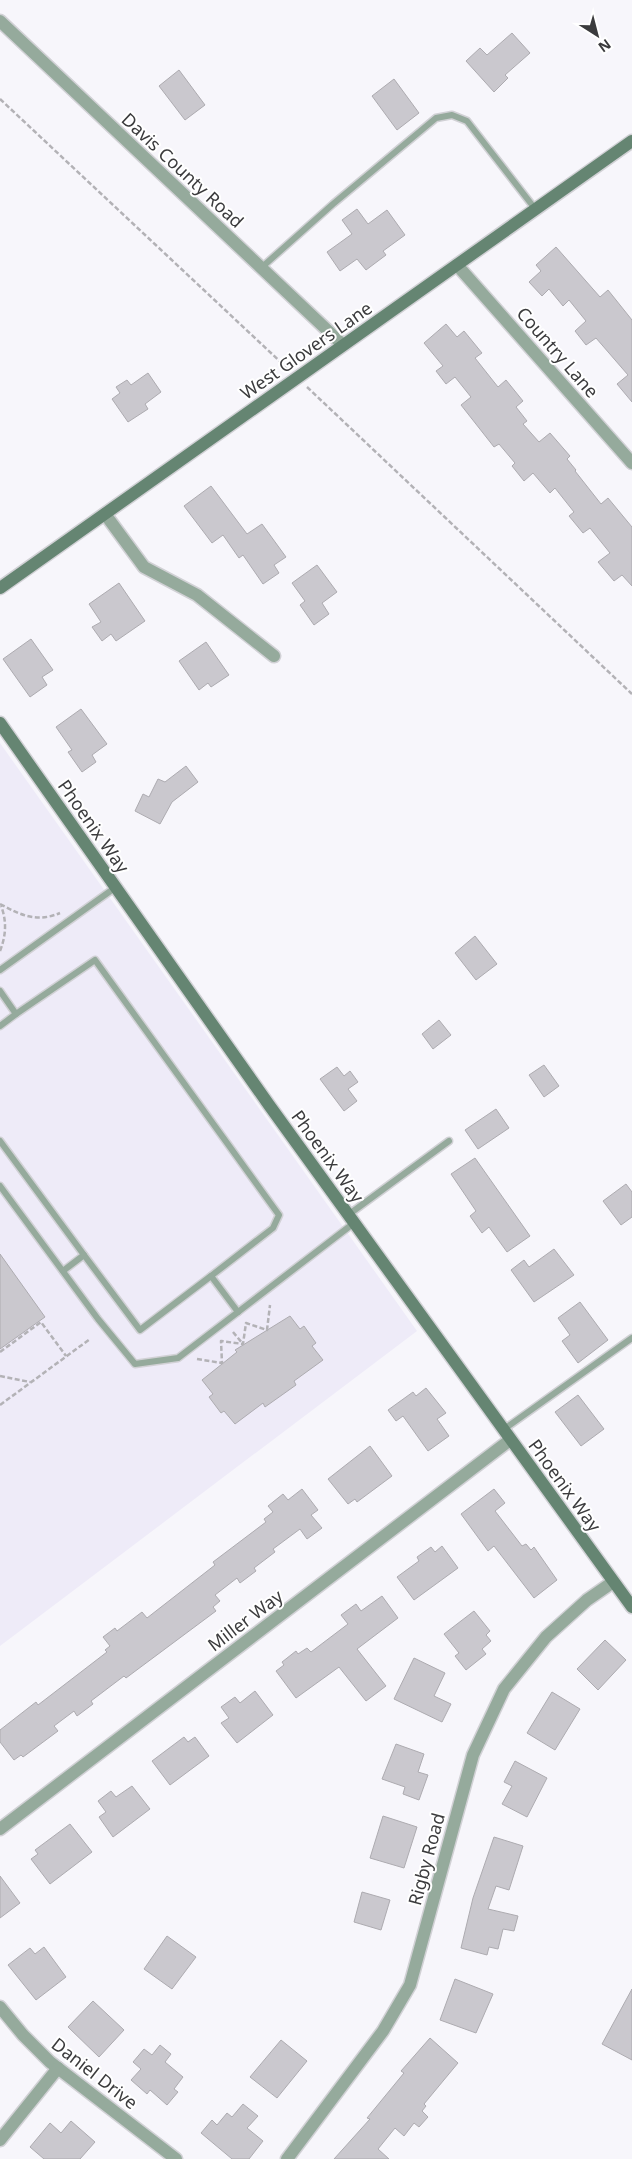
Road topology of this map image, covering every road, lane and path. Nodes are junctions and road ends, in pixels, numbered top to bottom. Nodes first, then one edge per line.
1 (0, 21) edge
2 (0, 98) edge
3 (632, 140) edge
4 (536, 210) junction
5 (457, 265) junction
6 (261, 268) junction
7 (343, 345) junction
8 (296, 378) junction
9 (632, 463) edge
10 (105, 514) junction
11 (0, 588) edge
12 (274, 656) dead end
13 (632, 694) edge
14 (0, 723) edge
15 (116, 888) junction
16 (0, 904) edge
17 (64, 910) dead end
18 (0, 951) edge
19 (0, 970) edge
20 (0, 991) edge
21 (16, 1014) junction
22 (0, 1026) edge
23 (0, 1141) edge
24 (449, 1141) dead end
25 (0, 1186) edge
26 (351, 1219) junction
27 (84, 1256) junction
28 (63, 1271) junction
29 (211, 1276) junction
30 (270, 1305) dead end
31 (238, 1312) junction
32 (233, 1332) dead end
33 (90, 1338) dead end
34 (632, 1338) edge
35 (243, 1344) junction
36 (0, 1352) edge
37 (66, 1356) junction
38 (197, 1359) dead end
39 (0, 1376) edge
40 (30, 1382) junction
41 (0, 1404) edge
42 (507, 1435) junction
43 (613, 1582) junction
44 (632, 1607) edge
45 (0, 1829) edge
46 (0, 2007) edge
47 (58, 2068) junction
48 (0, 2140) edge
49 (176, 2159) edge
50 (287, 2159) edge

1 - 6 street, Davis County Road
2 - 8 path
3 - 4 street, West Glovers Lane
4 - 5 street, West Glovers Lane
4 - 6 lane
5 - 7 street, West Glovers Lane
5 - 9 street, Country Lane
6 - 7 street, Davis County Road
7 - 8 street, West Glovers Lane
8 - 10 street, West Glovers Lane
8 - 13 path
10 - 11 street, West Glovers Lane
10 - 12 street
14 - 15 street, Phoenix Way
15 - 19 lane
15 - 26 street, Phoenix Way
16 - 17 path
16 - 18 path
20 - 21 lane
21 - 22 lane
21 - 29 lane
23 - 27 lane
24 - 26 lane
25 - 28 lane
26 - 31 lane
26 - 42 street, Phoenix Way
27 - 28 lane
27 - 29 lane
28 - 31 lane
29 - 31 lane
30 - 35 path
32 - 35 path
33 - 37 path
34 - 42 lane
35 - 38 path
36 - 37 path
37 - 40 path
39 - 40 path
40 - 41 path
42 - 43 street, Phoenix Way
42 - 45 street, Miller Way
43 - 44 street, Phoenix Way
43 - 50 street, Rigby Road
46 - 47 street, Daniel Drive
47 - 48 street
47 - 49 street, Daniel Drive

